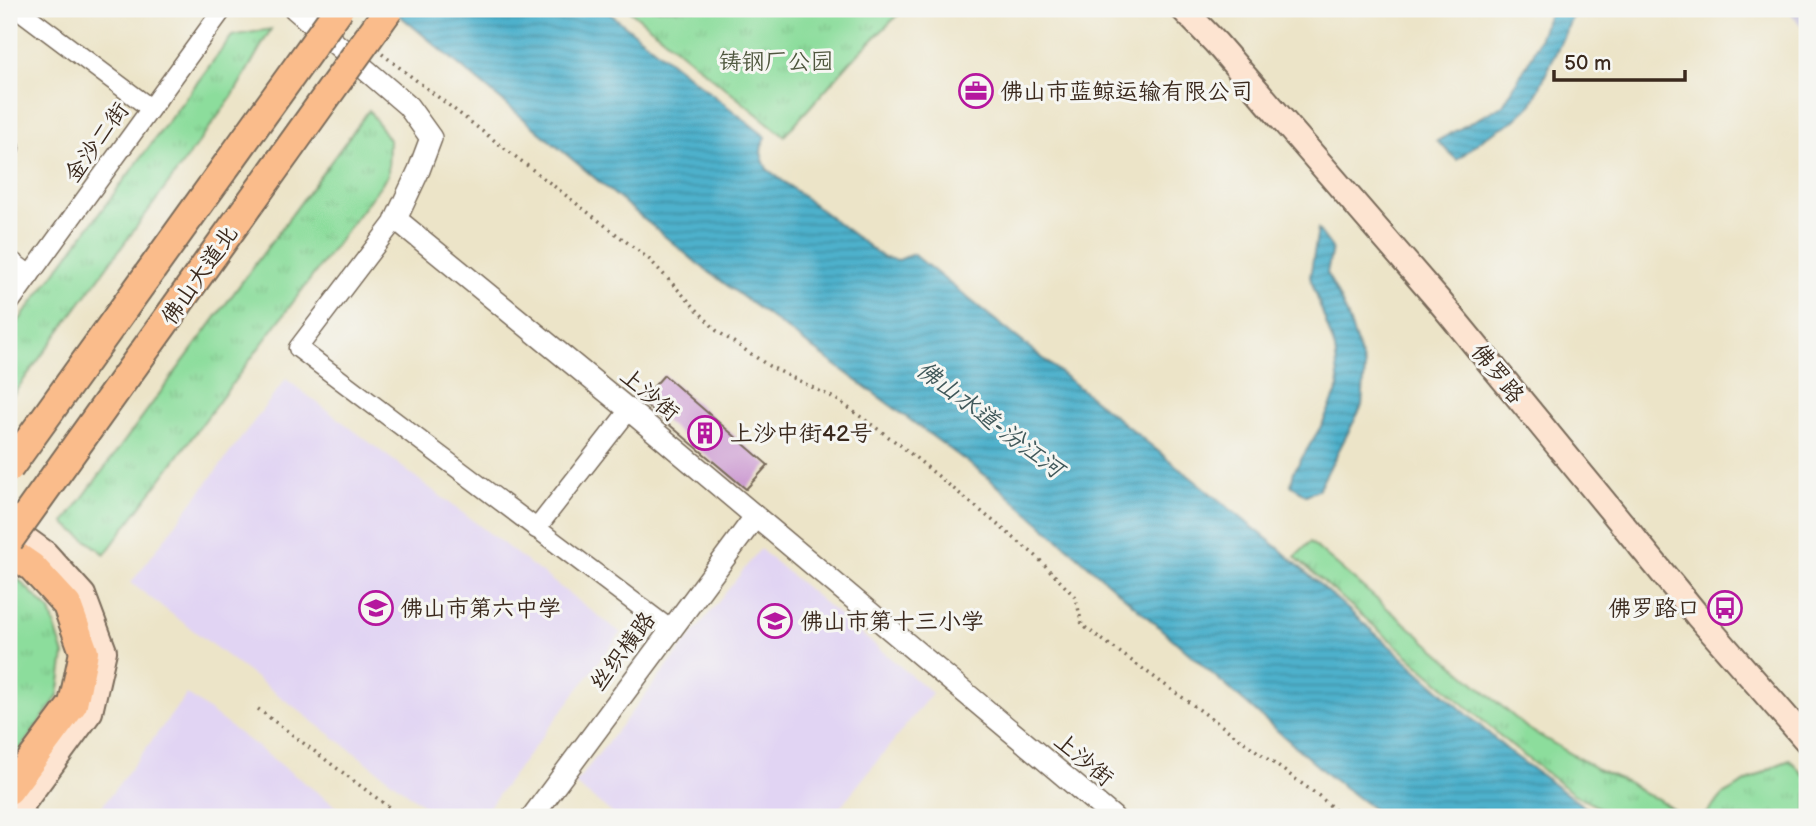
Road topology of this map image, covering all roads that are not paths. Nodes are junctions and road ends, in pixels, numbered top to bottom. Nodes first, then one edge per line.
1 (18, 9) edge
2 (223, 9) edge
3 (295, 9) edge
4 (339, 9) edge
5 (389, 9) edge
6 (1183, 9) edge
7 (150, 108) junction
8 (396, 219) junction
9 (9, 259) edge
10 (30, 275) junction
11 (9, 304) edge
12 (629, 410) junction
13 (9, 468) edge
14 (755, 517) junction
15 (9, 527) edge
16 (536, 529) junction
17 (9, 540) edge
18 (9, 551) edge
19 (671, 630) junction
20 (1807, 741) edge
21 (9, 789) edge
22 (13, 817) edge
23 (532, 817) edge
24 (1113, 817) edge

1 - 7 street
2 - 7 street, 金沙二街
3 - 8 street
4 - 13 highway, 佛山大道北, bridge
5 - 17 highway, 佛山大道北, bridge
6 - 20 main road, 佛罗路
7 - 10 street, 金沙二街
8 - 12 street, 上沙街
8 - 16 street
9 - 10 street
10 - 11 street, 金沙二街
12 - 14 street, 上沙街
12 - 16 street
14 - 19 street, 丝织横路
14 - 24 street, 上沙街
15 - 22 main road
16 - 19 street
18 - 21 highway
19 - 23 street, 丝织横路

